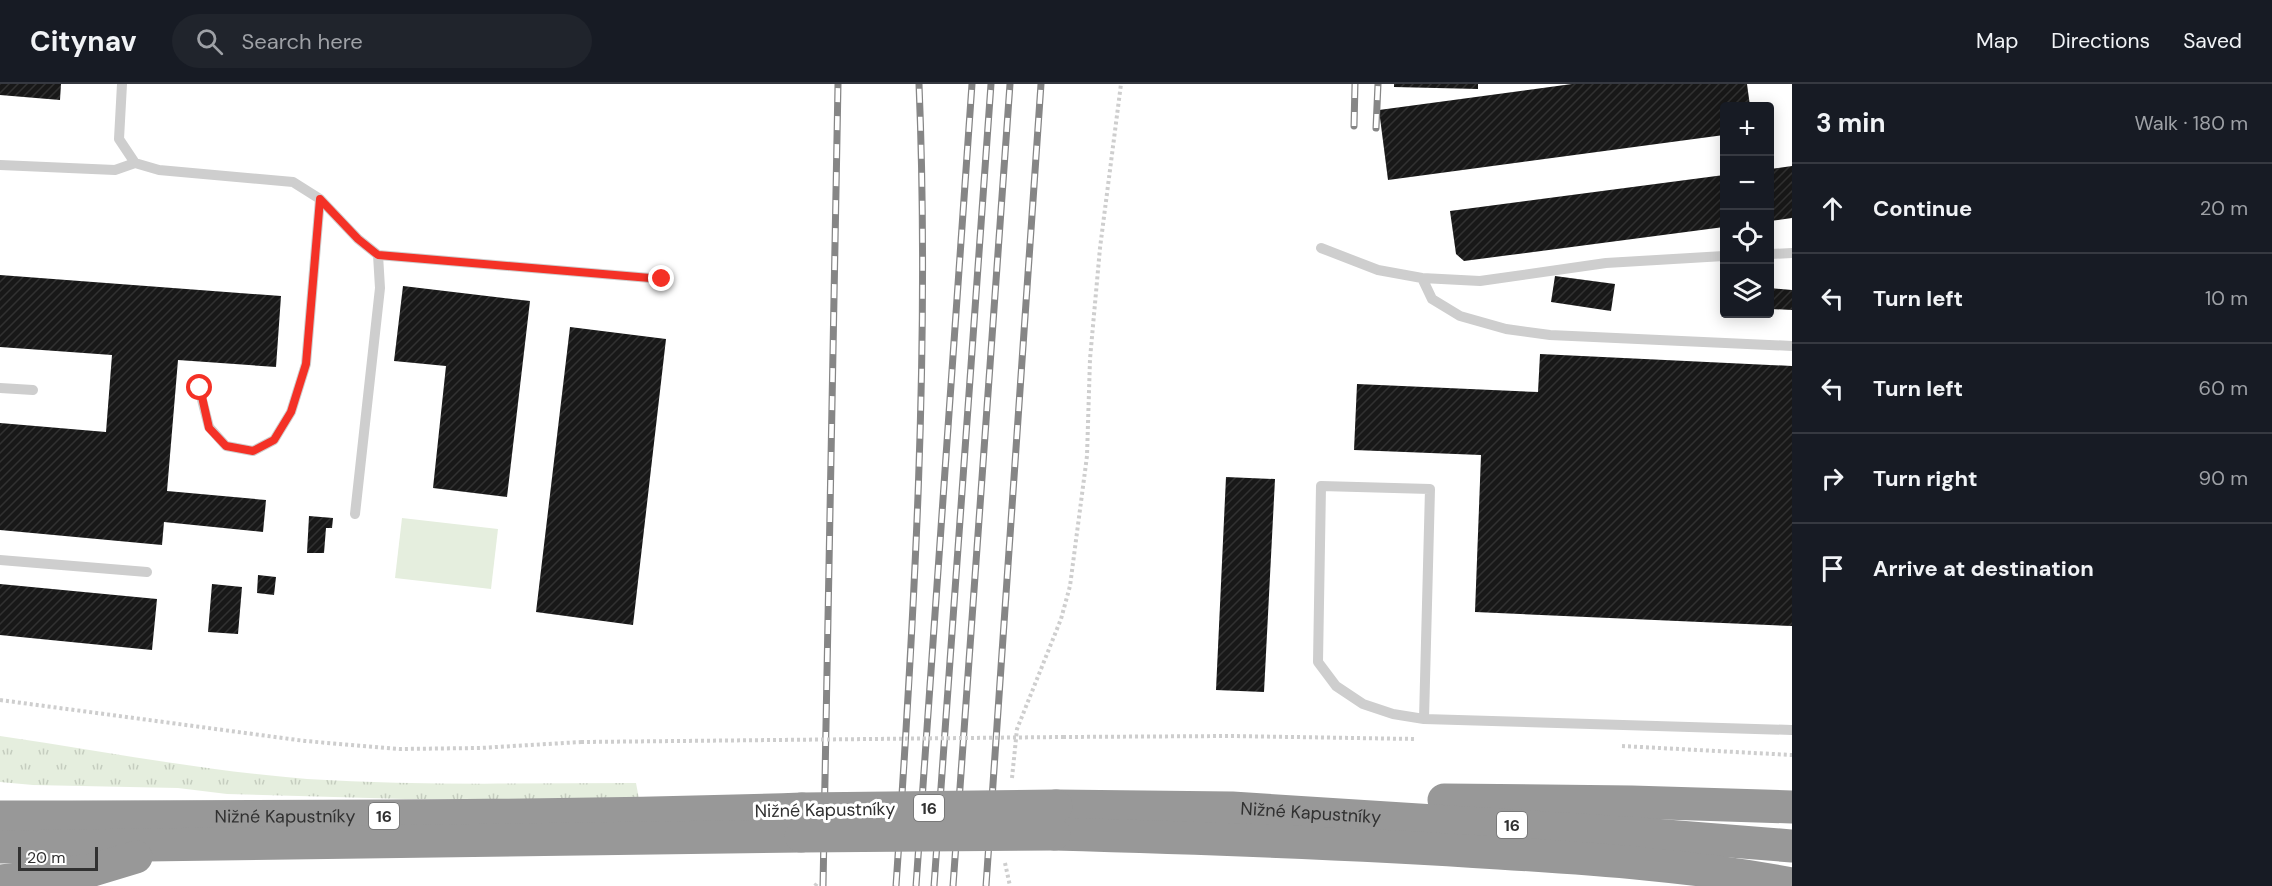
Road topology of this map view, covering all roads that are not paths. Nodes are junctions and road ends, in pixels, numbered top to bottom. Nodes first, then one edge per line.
1 (122, 84) edge
2 (135, 164) junction
3 (0, 165) edge
4 (320, 199) junction
5 (1321, 248) dead end
6 (1792, 253) edge
7 (1774, 254) edge
8 (378, 255) junction
9 (1720, 256) edge
10 (1422, 278) junction
11 (662, 279) dead end
12 (1792, 346) edge
13 (0, 388) edge
14 (200, 388) dead end
15 (33, 390) dead end
16 (356, 514) dead end
17 (0, 560) edge
18 (147, 572) dead end
19 (1425, 719) junction
20 (1792, 730) edge
21 (0, 795) edge
22 (1792, 807) edge
23 (1232, 808) junction
24 (0, 817) edge
25 (129, 817) junction
26 (1055, 820) junction
27 (640, 826) junction
28 (172, 846) junction
29 (1792, 846) edge
30 (0, 847) edge
31 (0, 881) edge
32 (1792, 884) edge

1 - 2 lane
2 - 3 lane
2 - 4 lane
4 - 8 lane
4 - 14 lane
5 - 10 lane
6 - 7 lane
8 - 11 lane
8 - 16 lane
9 - 10 lane
10 - 12 lane
13 - 15 lane
17 - 18 lane
19 - 19 lane
19 - 20 lane
21 - 25 highway
22 - 23 highway
23 - 26 highway, Nižné Kapustníky / 16
23 - 29 highway, Nižné Kapustníky / 16
24 - 25 highway, Nižné Kapustníky / 16
25 - 27 highway, Nižné Kapustníky / 16
26 - 27 highway, Nižné Kapustníky / 16, bridge
26 - 32 highway, Nižné Kapustníky / 16
27 - 28 highway, Nižné Kapustníky / 16
28 - 30 highway, Nižné Kapustníky / 16
28 - 31 highway

